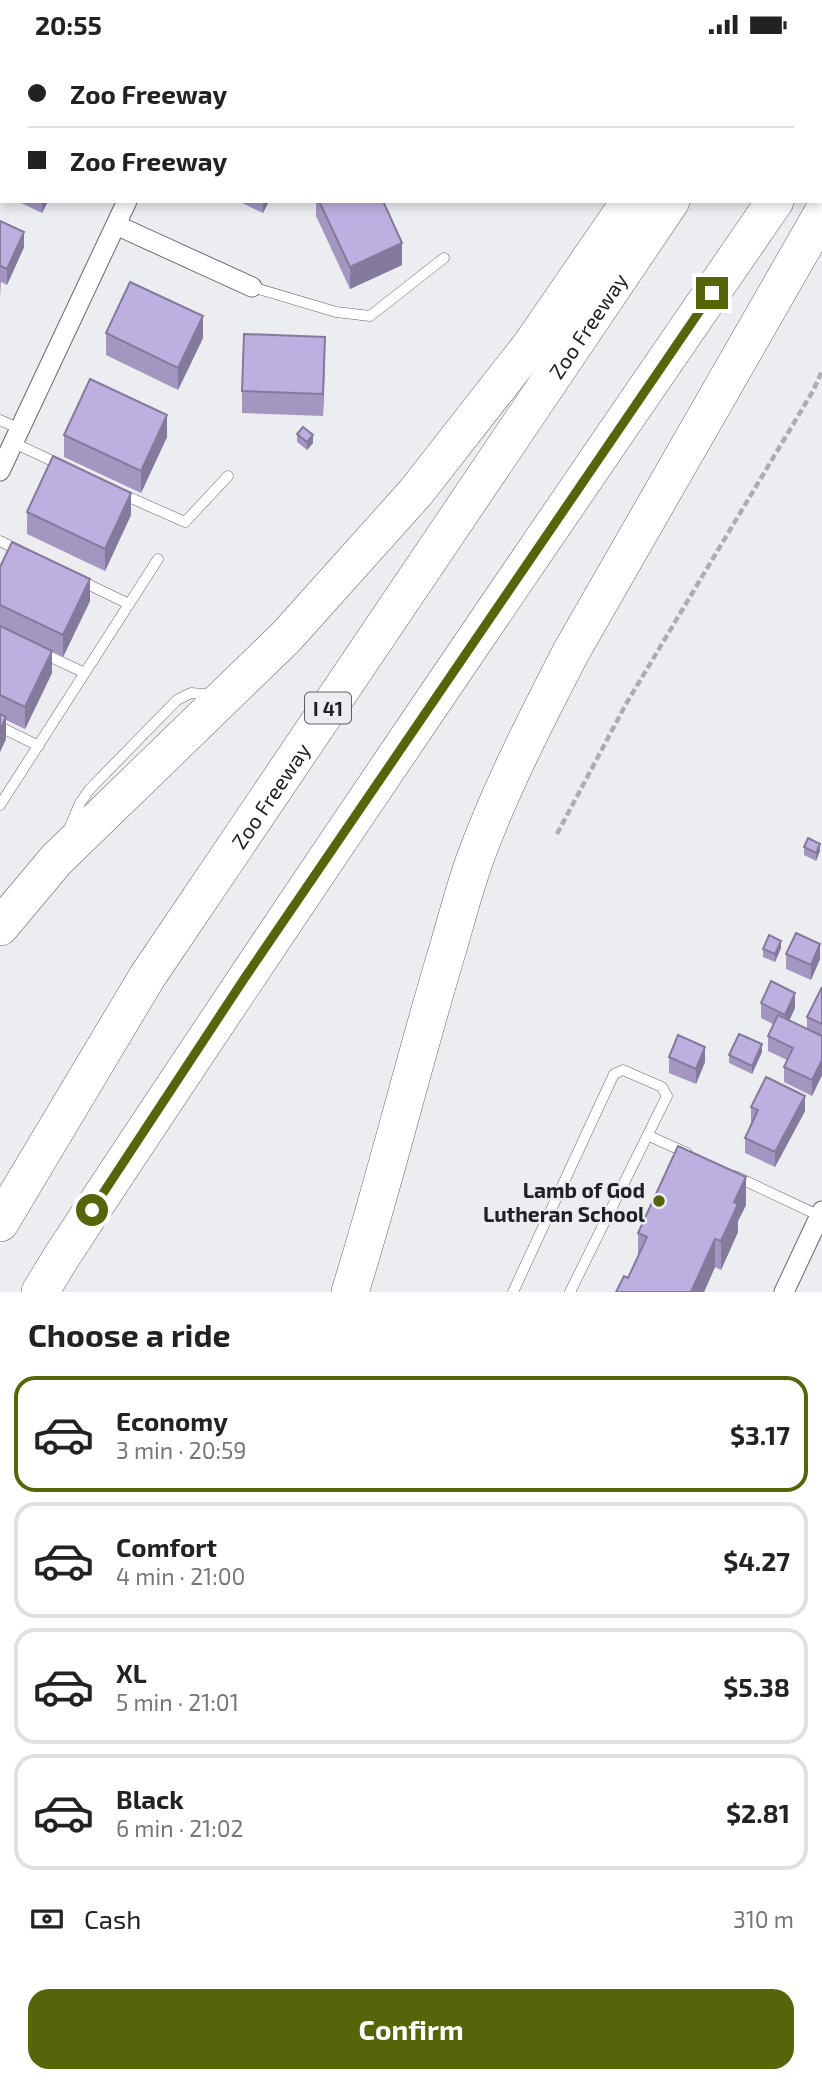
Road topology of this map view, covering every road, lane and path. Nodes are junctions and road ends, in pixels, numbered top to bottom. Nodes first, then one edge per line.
1 (126, 203) edge
2 (629, 203) edge
3 (670, 203) edge
4 (774, 203) edge
5 (822, 214) edge
6 (116, 225) junction
7 (444, 258) dead end
8 (252, 287) joint
9 (822, 371) edge
10 (0, 420) edge
11 (17, 436) junction
12 (2, 464) edge
13 (71, 470) edge
14 (228, 475) dead end
15 (107, 487) edge
16 (0, 541) edge
17 (35, 559) edge
18 (158, 559) dead end
19 (71, 576) edge
20 (129, 604) junction
21 (37, 651) edge
22 (85, 673) junction
23 (0, 727) edge
24 (39, 745) junction
25 (0, 805) edge
26 (557, 834) dead end
27 (0, 927) edge
28 (649, 1136) junction
29 (698, 1159) edge
30 (722, 1170) edge
31 (821, 1213) edge
32 (0, 1223) edge
33 (40, 1292) edge
34 (350, 1292) edge
35 (513, 1292) edge
36 (570, 1292) edge
37 (784, 1292) edge

1 - 6 street
2 - 27 highway
3 - 32 highway, Zoo Freeway / I 41
4 - 33 highway
5 - 34 highway
6 - 8 street
6 - 11 street
7 - 8 lane
9 - 26 path
10 - 11 lane
11 - 12 street
11 - 13 lane
14 - 15 lane
16 - 17 lane
18 - 20 lane
19 - 20 lane
20 - 22 lane
21 - 22 lane
22 - 24 lane
23 - 24 lane
24 - 25 lane
28 - 29 lane
28 - 35 lane
28 - 36 lane
30 - 31 lane
31 - 37 street

